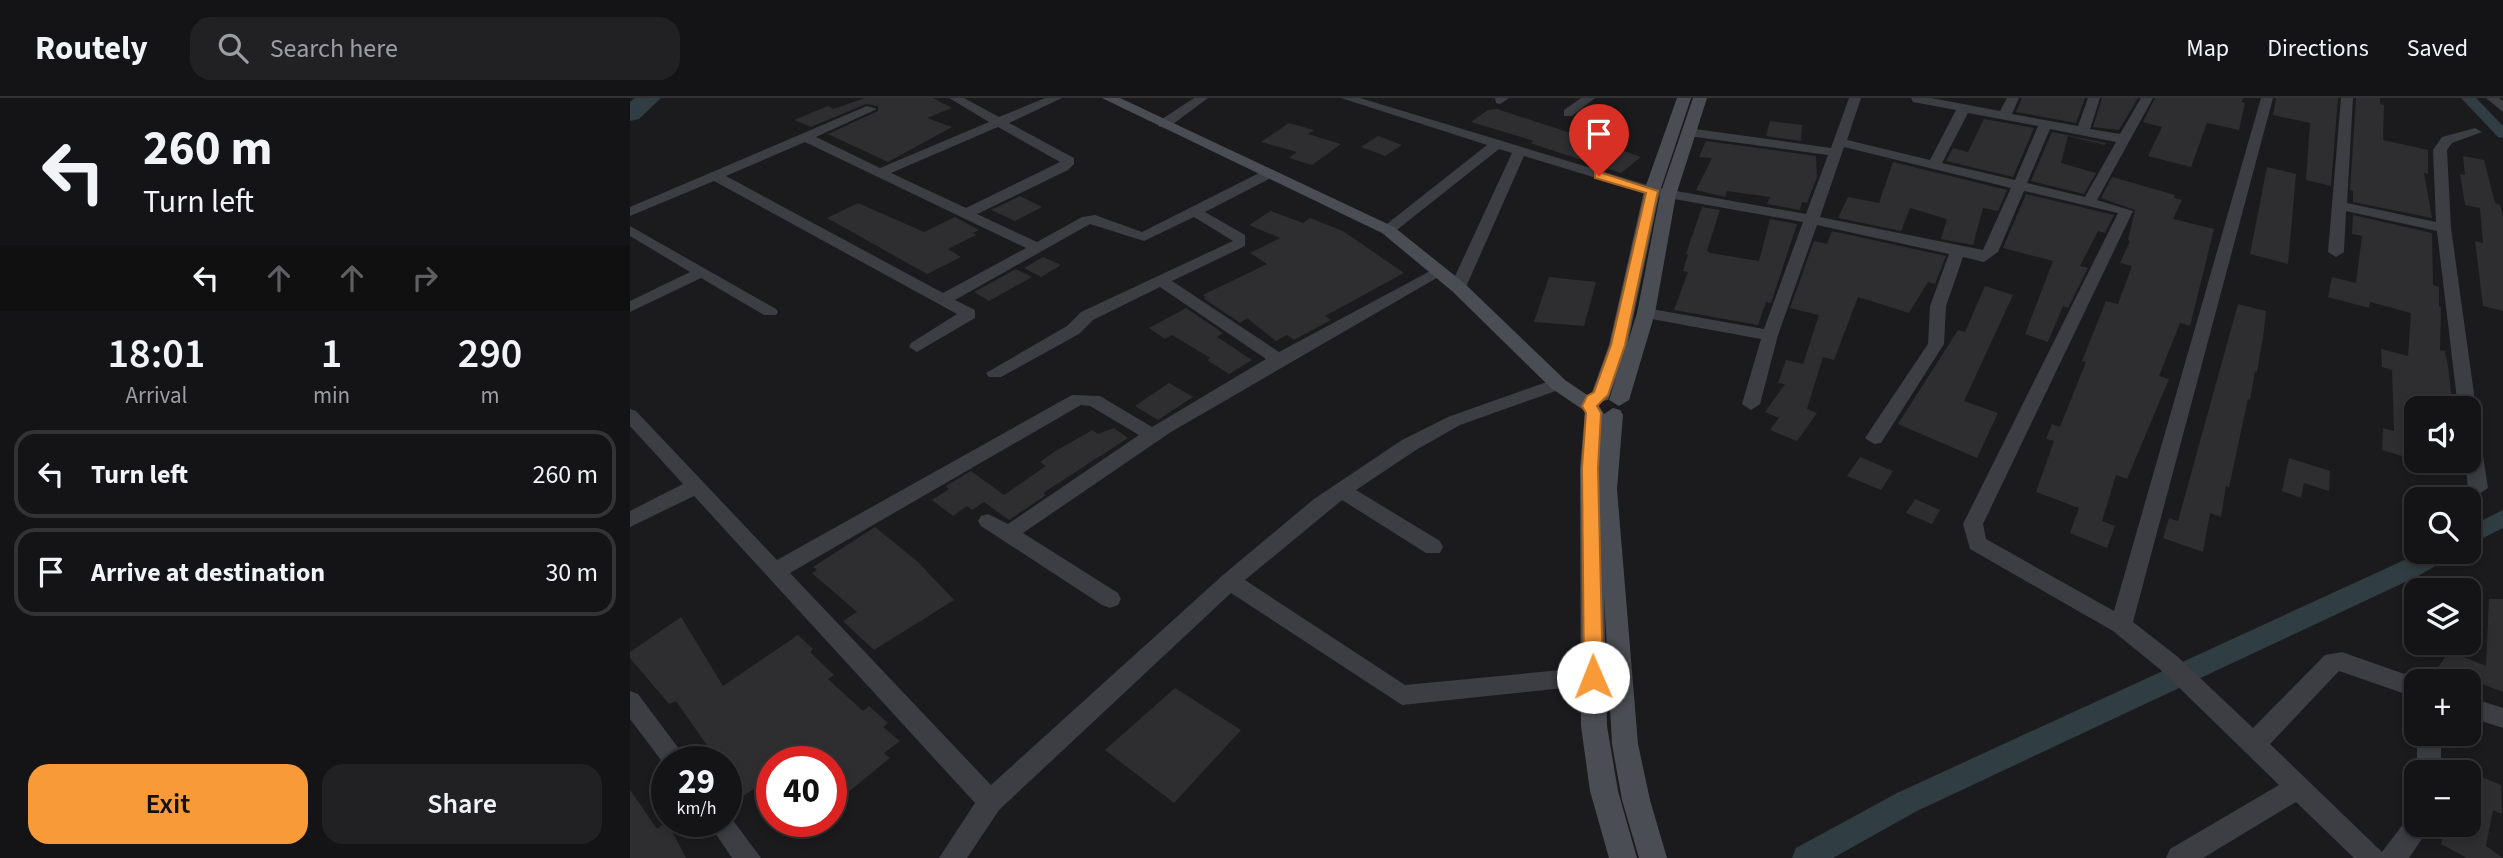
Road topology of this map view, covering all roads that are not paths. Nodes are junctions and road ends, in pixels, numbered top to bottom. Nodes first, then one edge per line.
1 (955, 98) edge
2 (1056, 98) edge
3 (1108, 98) edge
4 (1202, 98) edge
5 (1347, 98) edge
6 (1589, 98) edge
7 (1684, 98) edge
8 (1700, 98) edge
9 (1855, 98) edge
10 (1913, 98) edge
11 (2013, 98) edge
12 (2094, 98) edge
13 (2147, 98) edge
14 (2267, 98) edge
15 (2347, 98) edge
16 (2492, 98) edge
17 (1964, 107) junction
18 (2503, 108) edge
19 (871, 109) dead end
20 (1568, 113) dead end
21 (2005, 115) junction
22 (999, 122) junction
23 (1164, 124) junction
24 (2046, 124) junction
25 (1688, 132) junction
26 (2082, 132) junction
27 (2475, 132) dead end
28 (805, 137) junction
29 (2123, 139) junction
30 (1495, 145) junction
31 (1836, 147) junction
32 (1519, 153) junction
33 (1935, 164) junction
34 (879, 173) junction
35 (1268, 174) junction
36 (715, 176) junction
37 (2021, 184) junction
38 (1660, 193) junction
39 (2090, 200) junction
40 (2337, 205) junction
41 (630, 212) edge
42 (1195, 212) junction
43 (965, 214) junction
44 (1811, 219) junction
45 (2444, 228) junction
46 (630, 230) edge
47 (1388, 230) junction
48 (1036, 247) junction
49 (1958, 250) junction
50 (2336, 252) dead end
51 (702, 272) junction
52 (1438, 272) junction
53 (1161, 281) junction
54 (1458, 288) junction
55 (944, 299) junction
56 (630, 307) edge
57 (770, 312) dead end
58 (1646, 313) junction
59 (1770, 335) junction
60 (1627, 346) junction
61 (917, 347) dead end
62 (1276, 358) junction
63 (995, 373) dead end
64 (1558, 384) junction
65 (2465, 396) edge
66 (1751, 404) dead end
67 (1603, 406) junction
68 (630, 415) edge
69 (1152, 435) junction
70 (1874, 438) dead end
71 (696, 486) junction
72 (1340, 490) junction
73 (1598, 490) junction
74 (630, 520) edge
75 (988, 521) dead end
76 (1008, 534) junction
77 (1433, 547) dead end
78 (775, 571) junction
79 (1230, 581) junction
80 (1110, 599) dead end
81 (2121, 625) junction
82 (1593, 677) junction
83 (2404, 683) edge
84 (630, 701) edge
85 (2481, 711) edge
86 (2503, 718) edge
87 (2254, 744) junction
88 (664, 746) edge
89 (2298, 787) junction
90 (990, 802) junction
91 (732, 837) edge
92 (2409, 837) edge
93 (748, 858) edge
94 (952, 858) edge
95 (1623, 858) edge
96 (1653, 858) edge
97 (2179, 858) edge
98 (2372, 858) edge
99 (2393, 858) edge

1 - 22 street
2 - 22 street
3 - 23 street
4 - 23 street
5 - 30 street
6 - 20 street
7 - 38 street
8 - 25 street
9 - 31 street
10 - 17 street
11 - 21 street
12 - 26 street
13 - 29 street
14 - 81 street
15 - 40 street
16 - 18 street
17 - 21 street
17 - 33 street
19 - 28 street
21 - 24 street
22 - 34 street
22 - 43 street
23 - 35 street
24 - 26 street
24 - 37 street
25 - 31 street
25 - 38 street
26 - 29 street
27 - 45 street
28 - 34 street
28 - 36 street
29 - 39 street
30 - 32 street
30 - 47 street
31 - 33 street
31 - 44 street
32 - 38 street
32 - 54 street
33 - 37 street
34 - 43 street
35 - 42 street
35 - 47 street
36 - 41 street
36 - 55 street
37 - 39 street
37 - 49 street
38 - 44 street
38 - 58 street
38 - 60 street
39 - 81 street
40 - 45 street
40 - 50 street
42 - 48 street
42 - 53 street
43 - 48 street
44 - 49 street
44 - 59 street
45 - 65 street
46 - 51 street
47 - 52 street
48 - 55 street
49 - 70 street
51 - 56 street
51 - 57 street
52 - 54 street
52 - 62 street
53 - 62 street
53 - 63 street
54 - 64 street
55 - 61 street
58 - 59 street
58 - 60 street
59 - 66 street
60 - 67 street
62 - 69 street
64 - 67 street
64 - 72 street
67 - 73 street
68 - 71 street
69 - 76 street
69 - 78 street
71 - 74 street
71 - 78 street
72 - 77 street
72 - 79 street
73 - 82 street
73 - 96 street
75 - 76 street
76 - 80 street
78 - 90 street
79 - 82 street
79 - 90 street
81 - 87 street
82 - 95 street
83 - 87 street
84 - 88 street
85 - 86 street
87 - 89 street
89 - 97 street
89 - 98 street
90 - 94 street
91 - 93 street
92 - 99 street

